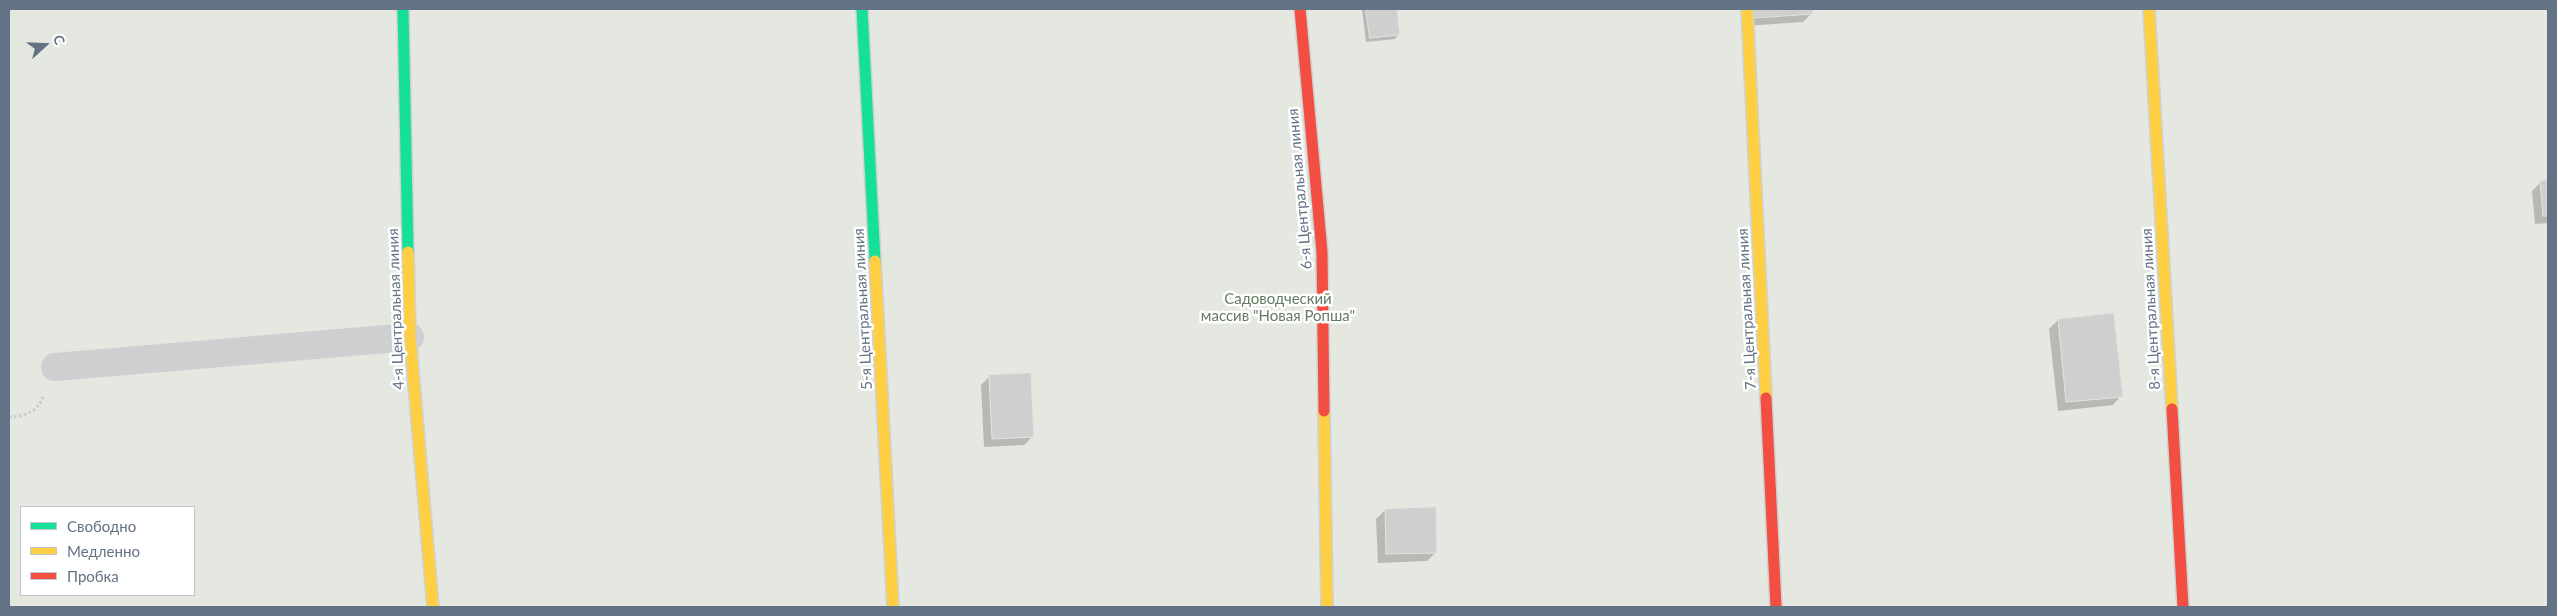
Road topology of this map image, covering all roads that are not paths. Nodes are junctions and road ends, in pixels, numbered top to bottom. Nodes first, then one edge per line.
1 (403, 9) edge
2 (862, 9) edge
3 (1300, 9) edge
4 (1747, 9) edge
5 (2149, 9) edge
6 (410, 337) junction
7 (55, 367) road end
8 (433, 607) edge
9 (893, 607) edge
10 (1328, 607) edge
11 (1776, 607) edge
12 (2183, 607) edge

1 - 6 street, 4-я Центральная линия
2 - 9 street, 5-я Центральная линия
3 - 10 street, 6-я Центральная линия
4 - 11 street, 7-я Центральная линия
5 - 12 street, 8-я Центральная линия
6 - 7 street
6 - 8 street, 4-я Центральная линия

